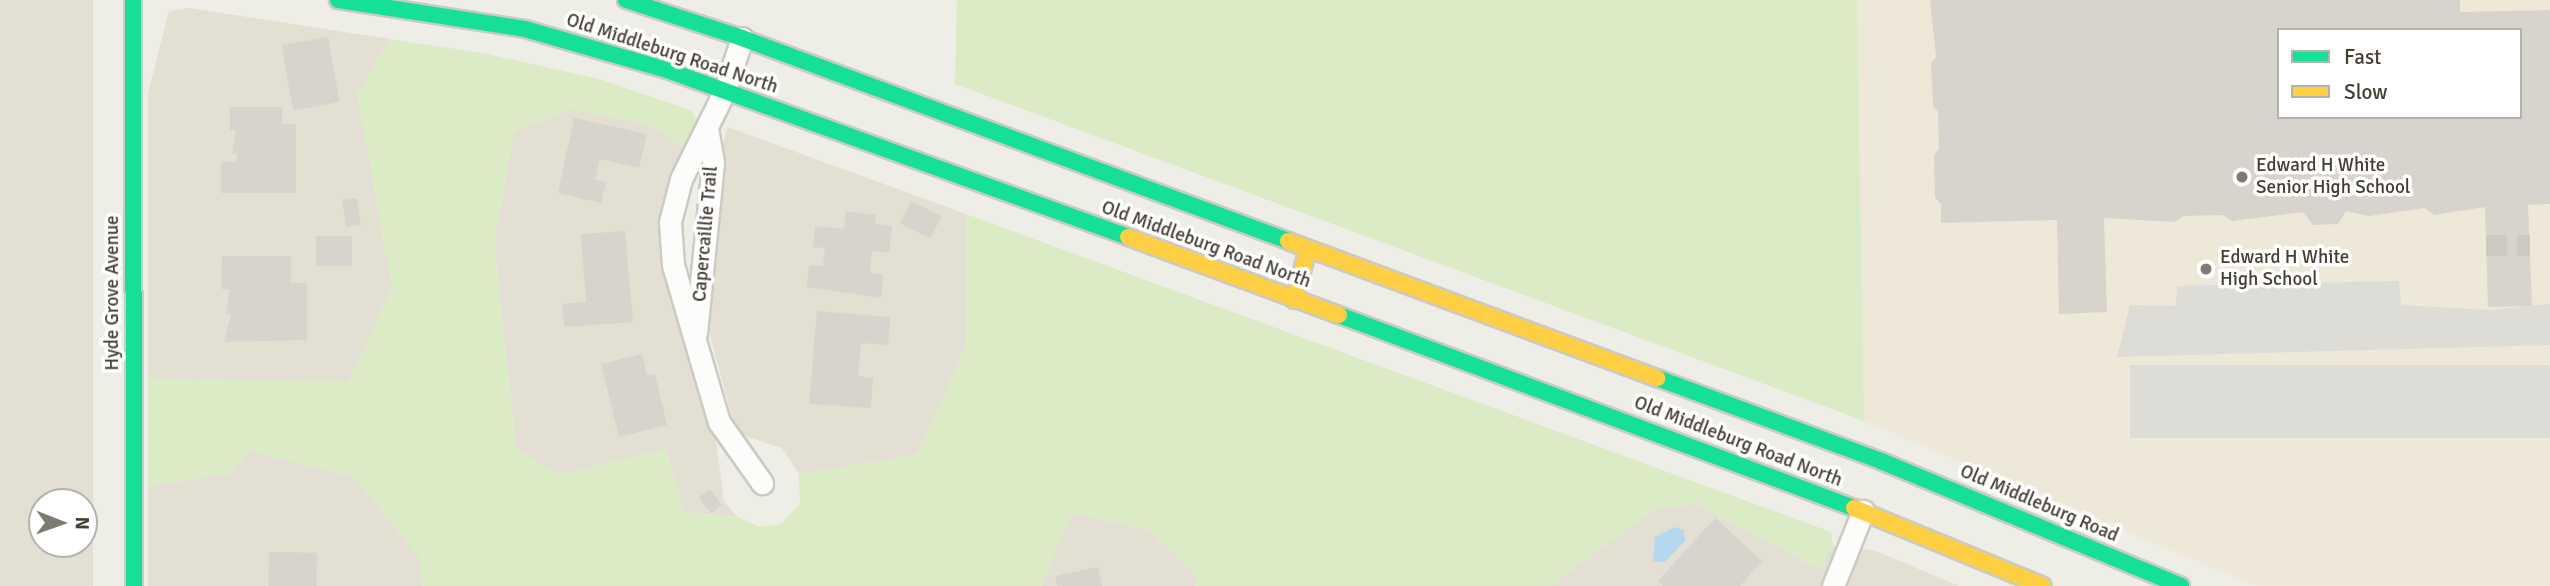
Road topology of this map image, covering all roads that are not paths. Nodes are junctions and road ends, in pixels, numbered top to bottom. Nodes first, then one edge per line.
1 (133, 0) edge
2 (338, 0) edge
3 (626, 0) edge
4 (742, 38) junction
5 (725, 90) junction
6 (708, 127) junction
7 (1308, 249) junction
8 (1294, 300) junction
9 (695, 342) junction
10 (1881, 461) joint
11 (762, 483) dead end
12 (1863, 512) junction
13 (134, 586) edge
14 (1833, 586) edge
15 (2043, 586) edge
16 (2181, 586) edge

1 - 13 main road, Hyde Grove Avenue
2 - 5 main road, Old Middleburg Road North
3 - 4 main road, Old Middleburg Road North
4 - 5 street, Capercaillie Trail
4 - 7 main road, Old Middleburg Road North
5 - 6 street, Capercaillie Trail
5 - 8 main road, Old Middleburg Road North
6 - 9 street, Capercaillie Trail
6 - 9 street, Capercaillie Trail
7 - 8 main road
7 - 10 main road, Old Middleburg Road North
8 - 12 main road, Old Middleburg Road North
9 - 11 street, Capercaillie Trail
10 - 16 main road, Old Middleburg Road
12 - 14 street
12 - 15 main road, Old Middleburg Road North

